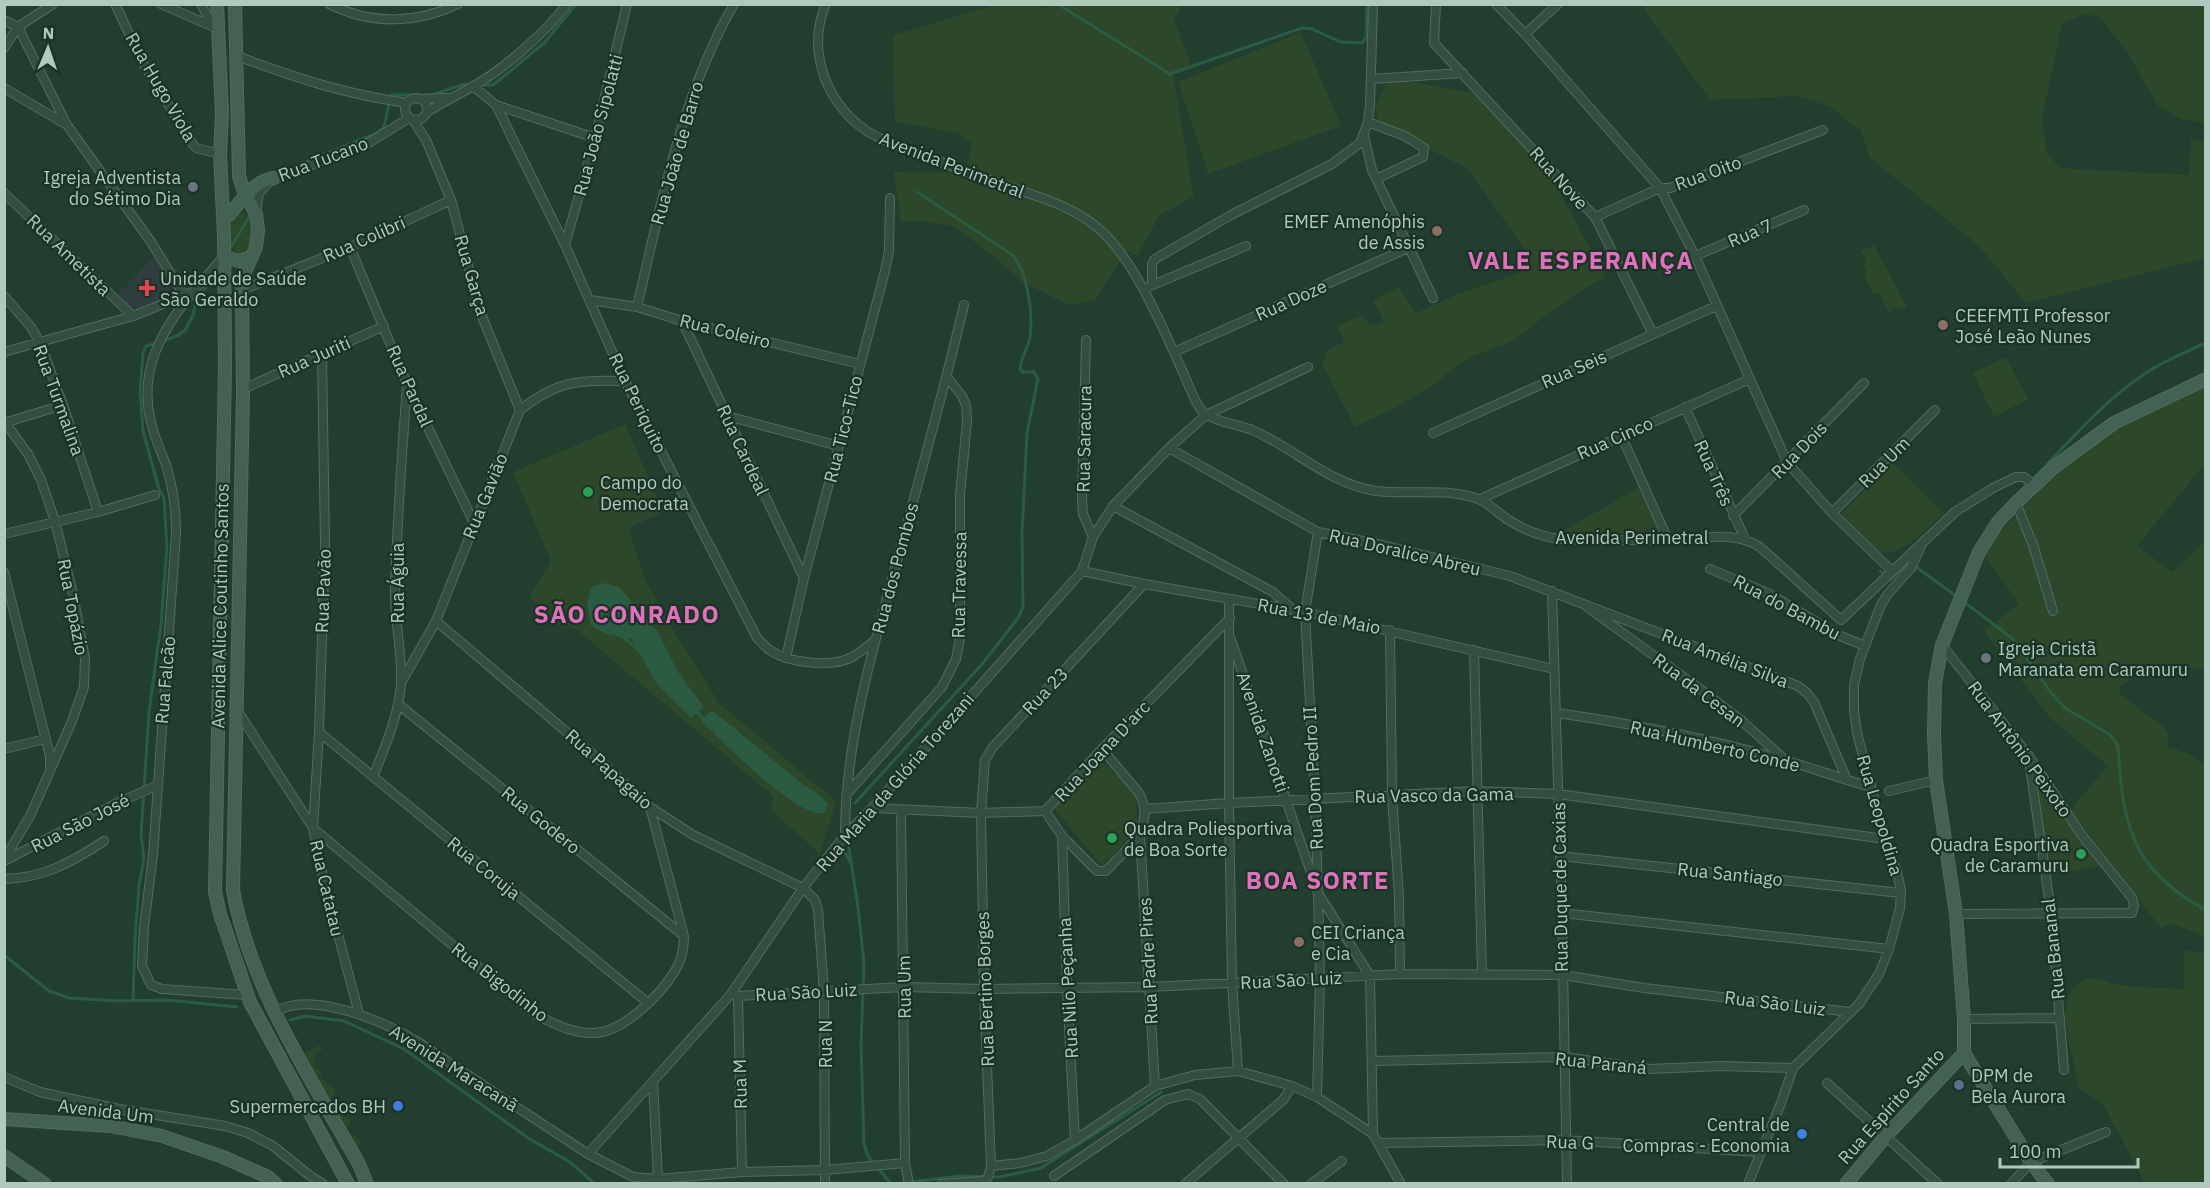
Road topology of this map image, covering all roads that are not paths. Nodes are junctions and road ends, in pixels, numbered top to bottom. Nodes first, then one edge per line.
1 (52, 4) edge
2 (115, 4) edge
3 (161, 4) edge
4 (201, 4) edge
5 (217, 4) edge
6 (235, 4) edge
7 (329, 4) edge
8 (458, 4) edge
9 (567, 4) edge
10 (627, 4) edge
11 (734, 4) edge
12 (826, 4) edge
13 (1373, 4) edge
14 (1436, 4) edge
15 (1496, 4) edge
16 (1558, 4) edge
17 (4, 20) edge
18 (18, 27) junction
19 (215, 28) junction
20 (1525, 34) junction
21 (4, 48) edge
22 (237, 56) junction
23 (1463, 73) junction
24 (1371, 79) junction
25 (474, 86) junction
26 (4, 88) edge
27 (449, 98) junction
28 (419, 99) junction
29 (407, 103) junction
30 (496, 105) junction
31 (426, 114) junction
32 (411, 119) junction
33 (1368, 122) junction
34 (68, 125) junction
35 (1823, 130) dead end
36 (1364, 135) junction
37 (595, 138) junction
38 (426, 140) junction
39 (220, 154) junction
40 (239, 176) junction
41 (269, 179) junction
42 (1376, 179) junction
43 (1660, 188) junction
44 (4, 193) edge
45 (246, 195) junction
46 (890, 198) dead end
47 (452, 200) junction
48 (1804, 210) dead end
49 (256, 214) junction
50 (226, 216) junction
51 (1595, 217) junction
52 (565, 244) junction
53 (1246, 246) dead end
54 (350, 247) junction
55 (1408, 248) junction
56 (224, 256) junction
57 (1695, 256) junction
58 (252, 257) junction
59 (1152, 285) junction
60 (242, 290) junction
61 (1142, 290) junction
62 (193, 292) junction
63 (183, 295) junction
64 (4, 296) edge
65 (1433, 298) dead end
66 (590, 300) junction
67 (964, 305) dead end
68 (1716, 306) junction
69 (637, 307) junction
70 (133, 316) junction
71 (682, 321) junction
72 (384, 326) junction
73 (1653, 334) junction
74 (1086, 340) dead end
75 (40, 343) junction
76 (4, 352) edge
77 (1174, 352) junction
78 (322, 354) junction
79 (860, 364) junction
80 (1308, 367) dead end
81 (947, 377) junction
82 (1750, 379) junction
83 (2205, 379) edge
84 (626, 381) junction
85 (1864, 383) dead end
86 (407, 384) junction
87 (243, 389) junction
88 (63, 405) junction
89 (1685, 407) junction
90 (520, 410) junction
91 (1935, 410) dead end
92 (1206, 415) junction
93 (728, 416) junction
94 (5, 422) edge
95 (1433, 433) dead end
96 (1621, 435) junction
97 (839, 446) junction
98 (1169, 448) junction
99 (1787, 462) junction
100 (2034, 485) junction
101 (155, 495) dead end
102 (1480, 499) junction
103 (2016, 503) junction
104 (1113, 507) junction
105 (98, 512) junction
106 (1832, 513) junction
107 (1733, 516) junction
108 (55, 521) junction
109 (474, 523) junction
110 (1318, 532) junction
111 (4, 534) edge
112 (1093, 537) junction
113 (1745, 539) junction
114 (1668, 540) junction
115 (1922, 542) junction
116 (1710, 568) dead end
117 (1082, 570) junction
118 (1892, 571) junction
119 (4, 572) edge
120 (804, 578) junction
121 (1144, 584) junction
122 (1552, 591) junction
123 (1229, 600) junction
124 (1580, 602) junction
125 (1293, 610) junction
126 (2053, 611) dead end
127 (1305, 612) junction
128 (1230, 618) junction
129 (436, 621) junction
130 (1390, 630) junction
131 (1230, 637) junction
132 (875, 640) junction
133 (1942, 645) junction
134 (1864, 646) junction
135 (1474, 650) junction
136 (786, 658) junction
137 (1554, 669) junction
138 (401, 683) junction
139 (398, 704) junction
140 (236, 709) junction
141 (1557, 713) junction
142 (319, 732) junction
143 (45, 739) junction
144 (4, 749) edge
145 (1102, 749) junction
146 (2029, 756) junction
147 (1786, 761) junction
148 (50, 770) junction
149 (373, 777) junction
150 (1847, 780) junction
151 (1936, 780) junction
152 (156, 786) junction
153 (1870, 787) junction
154 (1477, 791) junction
155 (1889, 791) dead end
156 (1558, 794) junction
157 (845, 796) junction
158 (1392, 796) junction
159 (1315, 798) junction
160 (1286, 800) junction
161 (1229, 803) junction
162 (650, 807) junction
163 (872, 808) junction
164 (1145, 809) junction
165 (901, 810) junction
166 (1045, 811) junction
167 (981, 813) junction
168 (314, 828) junction
169 (845, 835) junction
170 (1140, 835) junction
171 (1062, 836) junction
172 (1885, 839) junction
173 (105, 840) dead end
174 (1560, 856) junction
175 (4, 861) edge
176 (4, 879) edge
177 (803, 888) junction
178 (1318, 893) junction
179 (1901, 893) junction
180 (2051, 912) junction
181 (1562, 913) junction
182 (1956, 914) junction
183 (684, 936) junction
184 (1889, 949) junction
185 (1401, 974) junction
186 (1482, 974) junction
187 (1563, 975) junction
188 (1370, 976) junction
189 (1320, 979) junction
190 (1232, 983) junction
191 (904, 987) junction
192 (1150, 987) junction
193 (1067, 988) junction
194 (984, 989) junction
195 (824, 991) junction
196 (246, 995) junction
197 (735, 995) junction
198 (648, 1003) junction
199 (275, 1012) junction
200 (1850, 1012) junction
201 (359, 1014) junction
202 (2060, 1018) junction
203 (1964, 1019) junction
204 (1964, 1053) junction
205 (1564, 1057) junction
206 (1372, 1061) junction
207 (1793, 1068) junction
208 (2064, 1070) dead end
209 (1238, 1071) junction
210 (4, 1077) edge
211 (653, 1081) junction
212 (1827, 1083) dead end
213 (1155, 1086) junction
214 (1292, 1086) junction
215 (1317, 1097) junction
216 (4, 1119) edge
217 (2106, 1132) dead end
218 (1373, 1134) junction
219 (1886, 1136) junction
220 (1238, 1138) junction
221 (1075, 1140) junction
222 (1566, 1140) junction
223 (1379, 1143) junction
224 (1760, 1152) junction
225 (588, 1154) junction
226 (4, 1156) edge
227 (1342, 1161) dead end
228 (2031, 1162) junction
229 (905, 1164) junction
230 (991, 1168) junction
231 (825, 1170) junction
232 (742, 1172) junction
233 (1054, 1176) dead end
234 (28, 1179) edge
235 (658, 1179) junction
236 (272, 1181) edge
237 (45, 1184) edge
238 (323, 1184) edge
239 (348, 1184) edge
240 (368, 1184) edge
241 (825, 1184) edge
242 (909, 1184) edge
243 (941, 1184) edge
244 (1185, 1184) edge
245 (1284, 1184) edge
246 (1311, 1184) edge
247 (1401, 1184) edge
248 (1567, 1184) edge
249 (1748, 1184) edge
250 (1846, 1184) edge
251 (1938, 1184) edge
252 (2011, 1184) edge
253 (2048, 1184) edge

1 - 18 street
2 - 39 street, Rua Hugo Viola
3 - 19 street
4 - 19 street
5 - 19 main road, Avenida Alice Coutinho Santos
6 - 22 main road, Avenida Alice Coutinho Santos
7 - 8 street
9 - 25 street
10 - 37 street, Rua João Sipolatti
11 - 69 street, Rua João de Barro
12 - 61 street, Avenida Perimetral
13 - 24 street
14 - 23 street, Rua Nove
15 - 20 street
16 - 20 street
17 - 18 street
18 - 21 street
18 - 34 street
19 - 39 main road, Avenida Alice Coutinho Santos
20 - 43 street
22 - 29 street
22 - 40 main road, Avenida Alice Coutinho Santos
23 - 24 street
23 - 51 street, Rua Nove
24 - 33 street
25 - 27 street
25 - 30 street, Rua Periquito
26 - 34 street
27 - 28 street
27 - 31 street
28 - 29 street
28 - 31 street
29 - 32 street
30 - 37 street
30 - 52 street, Rua Periquito
31 - 32 street
31 - 38 street, Rua Garça
32 - 38 street, Rua Garça
32 - 41 street, Rua Tucano
33 - 36 street
33 - 42 street
34 - 63 street
35 - 43 street, Rua Oito
36 - 42 street
36 - 59 street
37 - 52 street, Rua João Sipolatti
38 - 47 street, Rua Garça
39 - 50 main road, Avenida Alice Coutinho Santos
40 - 41 main road
40 - 45 main road, Avenida Alice Coutinho Santos
41 - 45 main road
41 - 49 street, Rua Tucano
42 - 55 street
43 - 51 street, Rua Oito
43 - 57 street
44 - 70 street, Rua Ametista
45 - 49 main road, Avenida Alice Coutinho Santos
45 - 50 main road
46 - 79 street, Rua Tico-Tico
47 - 54 street, Rua Colibri
47 - 90 street, Rua Garça
48 - 57 street, Rua 7
49 - 50 main road
49 - 58 main road, Avenida Alice Coutinho Santos
50 - 56 main road, Avenida Alice Coutinho Santos
51 - 73 street, Rua Nove
52 - 66 street, Rua Periquito
53 - 59 street
54 - 60 street, Rua Colibri
54 - 72 street, Rua Pardal
55 - 65 street
55 - 77 street, Rua Doze
56 - 58 main road
56 - 62 street, Rua Falcão
56 - 196 main road, Avenida Alice Coutinho Santos
57 - 68 street
58 - 60 main road, Avenida Alice Coutinho Santos
59 - 61 street
60 - 87 main road, Avenida Alice Coutinho Santos
61 - 77 street, Avenida Perimetral
62 - 63 street
62 - 152 street, Rua Falcão
63 - 70 street
64 - 75 street, Rua Turmalina
66 - 69 street, Rua Coleiro
66 - 84 street, Rua Periquito
67 - 81 street, Rua dos Pombos
68 - 73 street, Rua Seis
68 - 82 street
69 - 71 street, Rua Coleiro
70 - 75 street
71 - 79 street, Rua Coleiro
71 - 93 street, Rua Cardeal
72 - 78 street, Rua Juriti
72 - 86 street, Rua Pardal
73 - 95 street, Rua Seis
74 - 112 street, Rua Saracura
75 - 76 street
75 - 88 street, Rua Turmalina
77 - 92 street, Avenida Perimetral
78 - 87 street, Rua Juriti
78 - 142 street, Rua Pavão
79 - 97 street, Rua Tico-Tico
80 - 92 street, Rua Maria da Glória Torezani
81 - 132 street, Rua dos Pombos
81 - 157 street, Rua Travessa
82 - 89 street, Rua Cinco
82 - 99 street
83 - 100 main road
84 - 90 street
84 - 136 street, Rua Periquito
85 - 99 street, Rua Dois
86 - 109 street, Rua Pardal
86 - 138 street, Rua Águia
87 - 140 main road, Avenida Alice Coutinho Santos
88 - 94 street
88 - 105 street, Rua Turmalina
89 - 96 street, Rua Cinco
89 - 107 street, Rua Três
90 - 109 street, Rua Gavião
91 - 106 street, Rua Um
92 - 98 street, Rua Maria da Glória Torezani
92 - 102 street, Avenida Perimetral
93 - 97 street
93 - 120 street, Rua Cardeal
94 - 108 street, Rua Topázio
96 - 102 street, Rua Cinco
96 - 114 street
97 - 120 street, Rua Tico-Tico
98 - 104 street, Rua Maria da Glória Torezani
98 - 110 street, Rua Doralice Abreu
99 - 106 street
99 - 107 street, Rua Dois
100 - 103 main road
100 - 115 street
101 - 105 street
102 - 114 street, Avenida Perimetral
103 - 126 street
103 - 133 main road
104 - 112 street, Rua Maria da Glória Torezani
104 - 125 street
105 - 108 street
106 - 118 street
107 - 113 street, Rua Três
108 - 111 street
108 - 148 street, Rua Topázio
109 - 129 street, Rua Gavião
110 - 122 street, Rua Doralice Abreu
110 - 127 street, Rua Dom Pedro II
112 - 117 street, Rua Maria da Glória Torezani
113 - 114 street, Avenida Perimetral
113 - 118 street
115 - 118 street
115 - 134 street, Rua Leopoldina
116 - 134 street, Rua do Bambu
117 - 121 street, Rua 13 de Maio
117 - 163 street, Rua Maria da Glória Torezani
119 - 143 street
120 - 136 street, Rua Tico-Tico
121 - 123 street, Rua 13 de Maio
121 - 167 street, Rua 23
122 - 124 street, Rua Amélia Silva
122 - 137 street, Rua Duque de Caxias
123 - 125 street, Rua 13 de Maio
123 - 128 street
124 - 147 street, Rua da Cesan
124 - 150 street, Rua Amélia Silva
125 - 127 street, Rua 13 de Maio
127 - 130 street, Rua 13 de Maio
127 - 159 street, Rua Dom Pedro II
128 - 131 street
128 - 145 street, Rua Joana D'arc
129 - 138 street, Rua Gavião
129 - 162 street, Rua Papagaio
130 - 135 street, Rua 13 de Maio
130 - 158 street
131 - 160 street, Avenida Zanotti
131 - 161 street
132 - 136 street, Rua Periquito
132 - 157 street, Rua dos Pombos
133 - 146 street, Rua Antônio Peixoto
133 - 151 main road
134 - 153 street, Rua Leopoldina
135 - 137 street, Rua 13 de Maio
135 - 154 street
137 - 141 street, Rua Duque de Caxias
138 - 139 street, Rua Águia
139 - 149 street, Rua Águia
139 - 183 street, Rua Godero
140 - 168 street, Rua Catatau
140 - 199 main road, Avenida Alice Coutinho Santos
141 - 147 street, Rua Humberto Conde
141 - 156 street, Rua Duque de Caxias
142 - 149 street, Rua Coruja
142 - 168 street, Rua Pavão
143 - 144 street
143 - 148 street
145 - 164 street
145 - 166 street, Rua Joana D'arc
146 - 180 street, Rua Bananal
146 - 180 street, Rua Antônio Peixoto
147 - 150 street, Rua Humberto Conde
148 - 175 street, Rua Topázio
149 - 198 street, Rua Coruja
150 - 153 street, Rua Humberto Conde
151 - 155 street
151 - 182 main road
152 - 175 street, Rua São José
152 - 196 street, Rua Falcão
153 - 172 street, Rua Leopoldina
154 - 156 street, Rua Vasco da Gama
154 - 158 street, Rua Vasco da Gama
154 - 186 street
156 - 172 street, Rua Vasco da Gama
156 - 174 street, Rua Duque de Caxias
157 - 169 street, Rua dos Pombos
158 - 159 street, Rua Vasco da Gama
158 - 185 street
159 - 160 street, Rua Vasco da Gama
159 - 178 street, Rua Dom Pedro II
160 - 161 street, Rua Vasco da Gama
160 - 178 street, Avenida Zanotti
161 - 164 street, Rua Vasco da Gama
161 - 190 street
162 - 177 street, Rua Papagaio
162 - 183 street, Rua Bigodinho
163 - 165 street, Rua Joana D'arc
163 - 169 street, Rua Maria da Glória Torezani
164 - 170 street
165 - 167 street, Rua Joana D'arc
165 - 191 street, Rua Um
166 - 167 street, Rua Joana D'arc
166 - 171 street
167 - 194 street, Rua Bertino Borges
168 - 198 street, Rua Bigodinho
168 - 201 street, Rua Catatau
169 - 177 street, Rua Maria da Glória Torezani
170 - 171 street
170 - 192 street, Rua Padre Pires
171 - 193 street, Rua Nilo Peçanha
172 - 179 street, Rua Leopoldina
173 - 176 street
174 - 179 street, Rua Santiago
174 - 181 street, Rua Duque de Caxias
177 - 195 street, Rua N
177 - 197 street, Rua Maria da Glória Torezani
178 - 188 street, Avenida Zanotti
178 - 189 street, Rua Dom Pedro II
179 - 184 street, Rua Leopoldina
180 - 182 street
180 - 202 street, Rua Bananal
181 - 184 street
181 - 187 street, Rua Duque de Caxias
182 - 203 main road
183 - 198 street, Rua Bigodinho
184 - 200 street, Rua Leopoldina
185 - 186 street, Rua São Luiz
185 - 188 street, Rua São Luiz
186 - 187 street, Rua São Luiz
187 - 200 street, Rua São Luiz
187 - 205 street, Rua Duque de Caxias
188 - 189 street, Rua São Luiz
188 - 206 street
189 - 190 street, Rua São Luiz
189 - 215 street, Rua Dom Pedro II
190 - 192 street, Rua São Luiz
190 - 209 street
191 - 194 street, Rua São Luiz
191 - 195 street, Rua São Luiz
191 - 229 street, Rua Um
192 - 193 street, Rua São Luiz
192 - 213 street, Rua Padre Pires
193 - 194 street, Rua São Luiz
193 - 221 street, Rua Nilo Peçanha
194 - 230 street, Rua Bertino Borges
195 - 197 street, Rua São Luiz
195 - 231 street, Rua N
196 - 239 main road, Avenida Alice Coutinho Santos
197 - 211 street, Rua Maria da Glória Torezani
197 - 232 street, Rua M
199 - 201 street, Avenida Maracanã
199 - 240 main road, Avenida Alice Coutinho Santos
200 - 207 street, Rua Leopoldina
201 - 225 street, Avenida Maracanã
202 - 203 street
202 - 208 street, Rua Bananal
203 - 204 main road
204 - 219 main road, Rua Espírito Santo
204 - 228 main road
205 - 206 street, Rua Paraná
205 - 207 street, Rua Paraná
205 - 222 street, Rua Duque de Caxias
206 - 218 street
207 - 224 street
209 - 213 street
209 - 214 street
210 - 238 street
211 - 225 street, Rua Maria da Glória Torezani
211 - 235 street
212 - 219 street
213 - 221 street
214 - 215 street
214 - 220 street
215 - 218 street
216 - 236 main road, Avenida Um
217 - 228 street
218 - 223 street
219 - 250 main road, Rua Espírito Santo
219 - 251 street
220 - 233 street
220 - 244 street
220 - 245 street
221 - 230 street
222 - 223 street, Rua G
222 - 224 street, Rua G
222 - 248 street, Rua Duque de Caxias
223 - 247 street
224 - 249 street
225 - 235 street, Avenida Maracanã
226 - 234 main road
227 - 246 street
228 - 252 street
228 - 253 main road
229 - 231 street, Avenida Maracanã
229 - 242 street, Rua Um
230 - 243 street, Rua Bertino Borges
231 - 232 street, Avenida Maracanã
231 - 241 street, Rua N
232 - 235 street, Avenida Maracanã
234 - 237 main road

